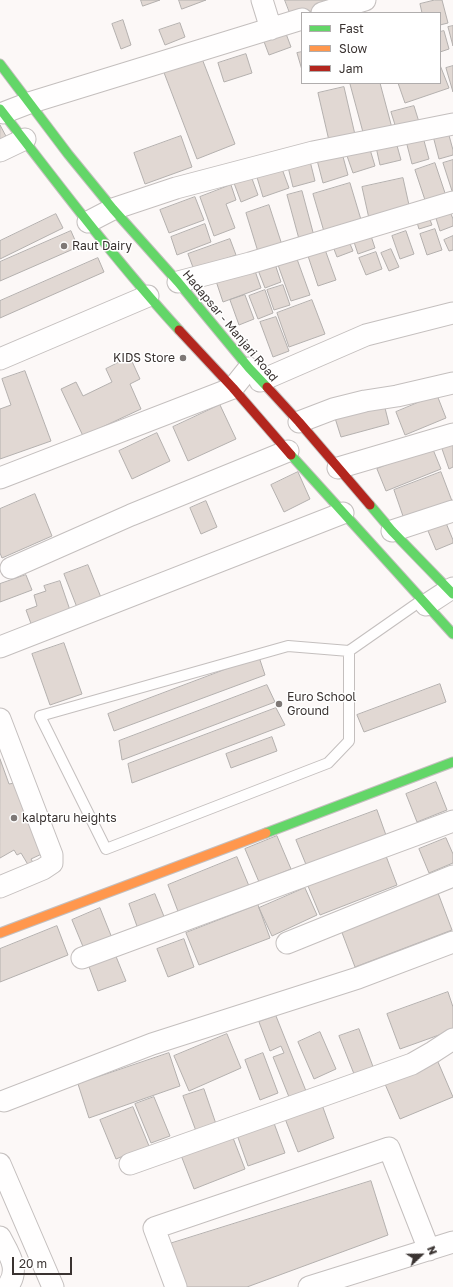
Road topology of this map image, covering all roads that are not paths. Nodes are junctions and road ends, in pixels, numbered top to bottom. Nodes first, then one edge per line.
1 (262, 0) edge
2 (365, 0) edge
3 (325, 12) edge
4 (301, 19) edge
5 (271, 29) junction
6 (0, 64) edge
7 (29, 103) junction
8 (1, 111) edge
9 (453, 124) edge
10 (25, 139) junction
11 (0, 151) edge
12 (453, 202) edge
13 (113, 209) junction
14 (88, 222) junction
15 (178, 282) junction
16 (148, 296) junction
17 (453, 313) edge
18 (0, 359) edge
19 (254, 375) junction
20 (453, 383) edge
21 (233, 388) junction
22 (299, 422) junction
23 (453, 434) edge
24 (288, 452) junction
25 (338, 468) junction
26 (0, 478) edge
27 (453, 511) edge
28 (343, 513) junction
29 (392, 531) junction
30 (11, 568) dead end
31 (452, 591) edge
32 (424, 603) junction
33 (453, 634) edge
34 (0, 647) edge
35 (349, 650) junction
36 (0, 719) edge
37 (453, 762) edge
38 (453, 821) edge
39 (453, 876) edge
40 (0, 887) edge
41 (0, 933) edge
42 (453, 942) edge
43 (287, 943) dead end
44 (82, 958) dead end
45 (453, 1039) edge
46 (4, 1101) dead end
47 (0, 1164) edge
48 (130, 1164) dead end
49 (0, 1237) edge
50 (453, 1242) edge
51 (430, 1250) junction
52 (7, 1287) edge
53 (53, 1287) edge
54 (176, 1287) edge
55 (309, 1287) edge

1 - 5 street
2 - 3 street
4 - 5 street
5 - 7 street
6 - 7 main road, Hadapsar - Manjari Road
7 - 8 street
7 - 13 main road, Hadapsar - Manjari Road
8 - 10 main road
9 - 13 street
10 - 11 street
10 - 14 main road
12 - 15 street
13 - 14 street
13 - 15 main road, Hadapsar - Manjari Road
14 - 16 main road
15 - 19 main road, Hadapsar - Manjari Road
16 - 18 street
16 - 21 main road
17 - 19 street
19 - 21 street
19 - 22 main road, Hadapsar - Manjari Road
20 - 22 street
21 - 24 main road
21 - 26 street
22 - 25 main road, Hadapsar - Manjari Road
23 - 25 street
24 - 28 main road
24 - 30 street
25 - 29 main road, Hadapsar - Manjari Road
27 - 29 street
28 - 32 main road
28 - 34 street
29 - 31 main road, Hadapsar - Manjari Road
31 - 32 street
32 - 33 main road
32 - 35 lane
35 - 35 lane
36 - 40 street
37 - 41 main road
38 - 44 street
39 - 43 street
42 - 46 street
45 - 48 street
47 - 53 street
49 - 52 street
50 - 51 street
51 - 54 street
51 - 55 street

